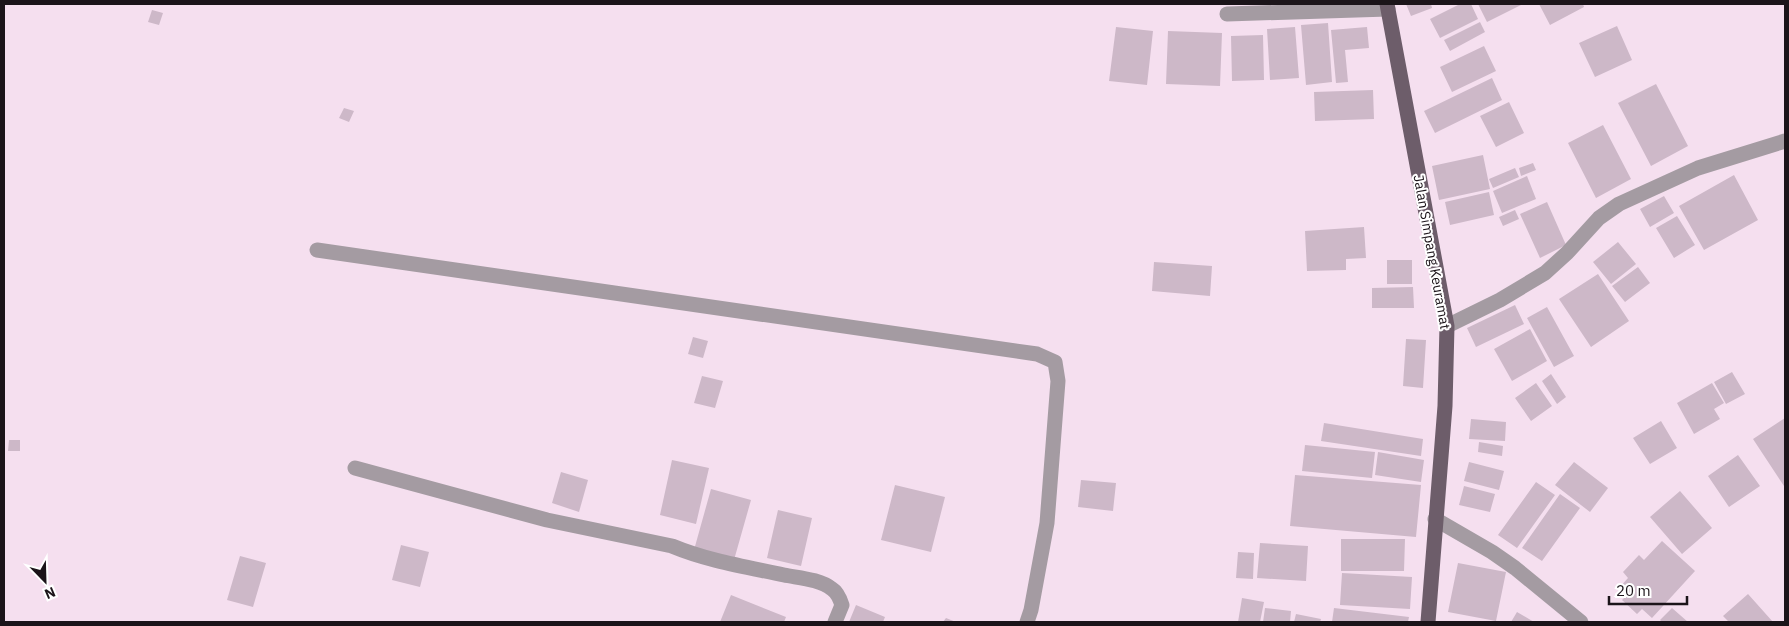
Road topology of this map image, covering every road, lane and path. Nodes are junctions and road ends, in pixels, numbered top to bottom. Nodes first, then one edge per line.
1 (1387, 6) edge
2 (1273, 8) edge
3 (1227, 14) dead end
4 (1785, 141) edge
5 (317, 250) dead end
6 (1447, 326) junction
7 (355, 468) dead end
8 (1435, 520) junction
9 (835, 622) edge
10 (1027, 622) edge
11 (1428, 622) edge
12 (1581, 622) edge

1 - 2 street
1 - 6 main road, Jalan Simpang Keuramat
2 - 3 street
4 - 6 street
5 - 10 street
6 - 8 main road, Jalan Simpang Keuramat
7 - 9 street
8 - 11 main road, Jalan Simpang Keuramat
8 - 12 street

